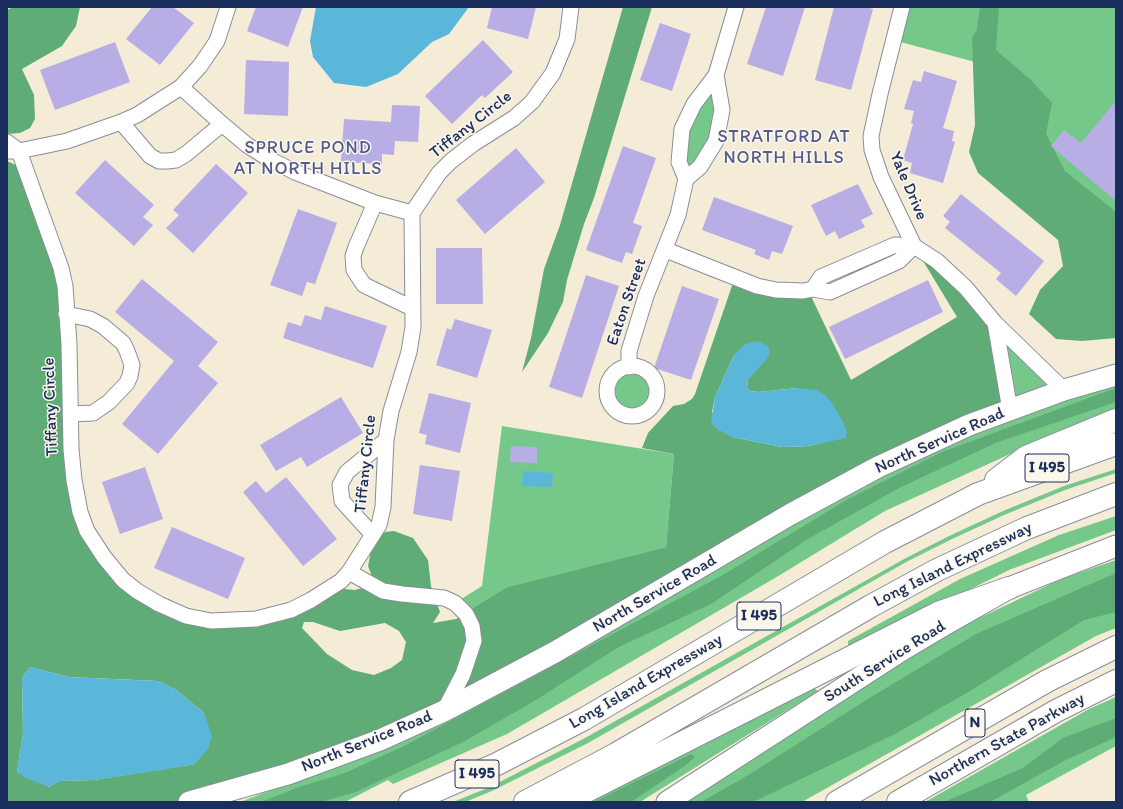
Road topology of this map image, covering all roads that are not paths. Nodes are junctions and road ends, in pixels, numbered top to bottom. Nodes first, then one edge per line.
1 (228, 7) edge
2 (571, 7) edge
3 (736, 7) edge
4 (902, 7) edge
5 (716, 75) junction
6 (181, 87) junction
7 (121, 122) junction
8 (222, 124) junction
9 (11, 148) edge
10 (686, 179) junction
11 (374, 203) junction
12 (412, 213) junction
13 (914, 246) junction
14 (666, 250) junction
15 (412, 308) junction
16 (66, 314) junction
17 (995, 323) junction
18 (629, 367) dead end
19 (1116, 375) edge
20 (1064, 390) junction
21 (1010, 410) junction
22 (70, 414) junction
23 (1116, 420) edge
24 (386, 440) junction
25 (1116, 444) edge
26 (978, 494) junction
27 (1116, 494) edge
28 (372, 535) junction
29 (1116, 546) edge
30 (349, 572) junction
31 (1009, 588) junction
32 (1116, 647) edge
33 (1116, 681) edge
34 (444, 711) junction
35 (189, 802) edge
36 (410, 802) edge
37 (525, 802) edge
38 (559, 802) edge
39 (667, 802) edge
40 (837, 802) edge
41 (898, 802) edge

1 - 6 street, Tiffany Circle
2 - 12 street, Tiffany Circle
3 - 5 street
4 - 13 street, Yale Drive
5 - 10 street
5 - 10 street
6 - 7 street, Tiffany Circle
6 - 8 street
7 - 8 street
7 - 9 street, Tiffany Circle
8 - 11 street
9 - 16 street, Tiffany Circle
10 - 14 street
11 - 12 street
11 - 15 street
12 - 15 street, Tiffany Circle
13 - 14 street
13 - 17 street, Yale Drive
14 - 18 street, Eaton Street
15 - 24 street, Tiffany Circle
16 - 22 street, Tiffany Circle
16 - 22 street
17 - 20 street, Yale Drive
17 - 21 street, Yale Drive
19 - 20 main road, North Service Road
20 - 21 main road, North Service Road
21 - 34 main road, North Service Road
22 - 30 street, Tiffany Circle
23 - 26 highway
24 - 28 street, Tiffany Circle
24 - 28 street
25 - 26 highway, Long Island Expressway / I 495
26 - 36 highway, Long Island Expressway / I 495
27 - 37 highway, Long Island Expressway / I 495
28 - 30 street, Tiffany Circle
29 - 31 main road, South Service Road
30 - 34 street
31 - 38 highway
31 - 39 main road, South Service Road
32 - 40 highway, Northern State Parkway / N
33 - 41 highway, Northern State Parkway / N
34 - 35 main road, North Service Road

